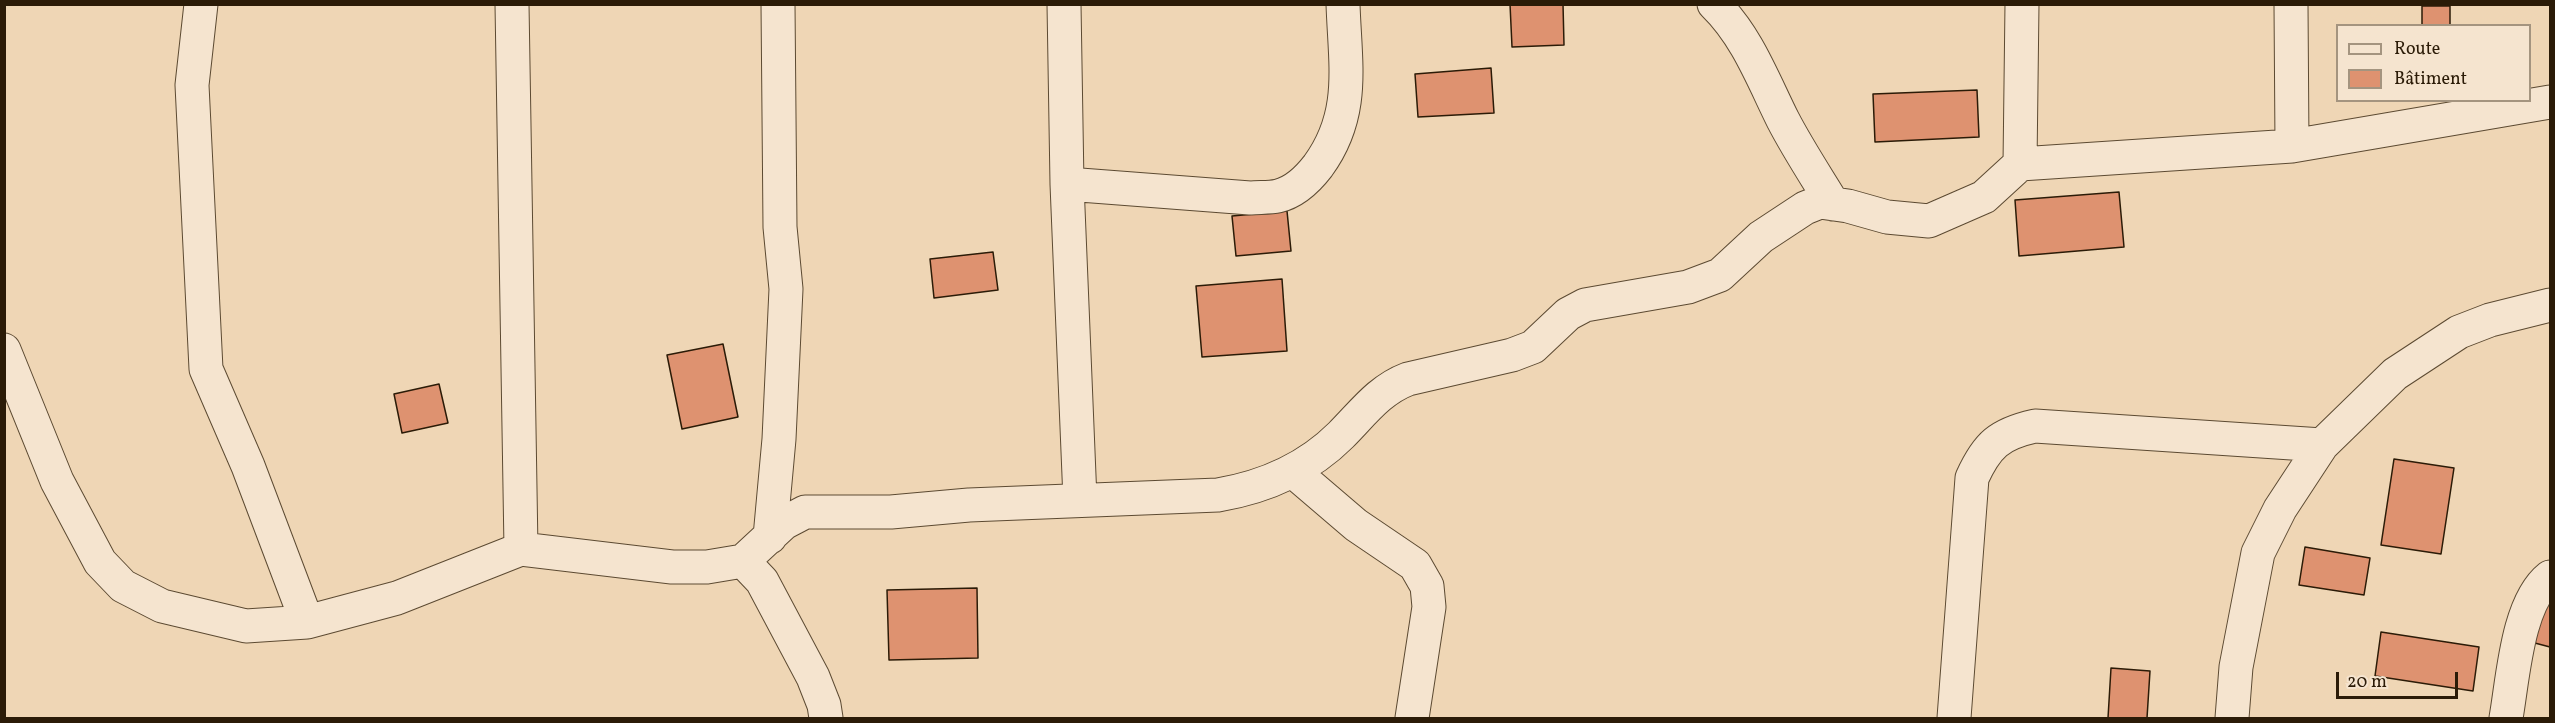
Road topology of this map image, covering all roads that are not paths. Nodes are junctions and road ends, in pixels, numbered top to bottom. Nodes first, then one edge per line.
1 (201, 4) edge
2 (512, 4) edge
3 (778, 4) edge
4 (1064, 4) edge
5 (1343, 4) edge
6 (1714, 4) edge
7 (2022, 4) edge
8 (2291, 4) edge
9 (2550, 102) edge
10 (2292, 146) junction
11 (2020, 164) junction
12 (1067, 184) junction
13 (1833, 204) junction
14 (2550, 305) edge
15 (4, 350) edge
16 (2322, 444) junction
17 (1294, 472) junction
18 (1080, 500) junction
19 (770, 537) junction
20 (520, 549) junction
21 (743, 561) junction
22 (2550, 577) edge
23 (307, 622) junction
24 (826, 718) edge
25 (1412, 718) edge
26 (1954, 718) edge
27 (2232, 718) edge
28 (2506, 718) edge

1 - 23 street
2 - 20 street
3 - 19 street
4 - 12 street
5 - 12 street
6 - 13 street
7 - 11 street
8 - 10 street
9 - 10 street
10 - 11 street
11 - 13 street
12 - 18 street
13 - 17 street
14 - 16 street
15 - 23 street
16 - 26 street
16 - 27 street
17 - 18 street
17 - 25 street
18 - 19 street
19 - 21 street
20 - 21 street
20 - 23 street
21 - 24 street
22 - 28 street

